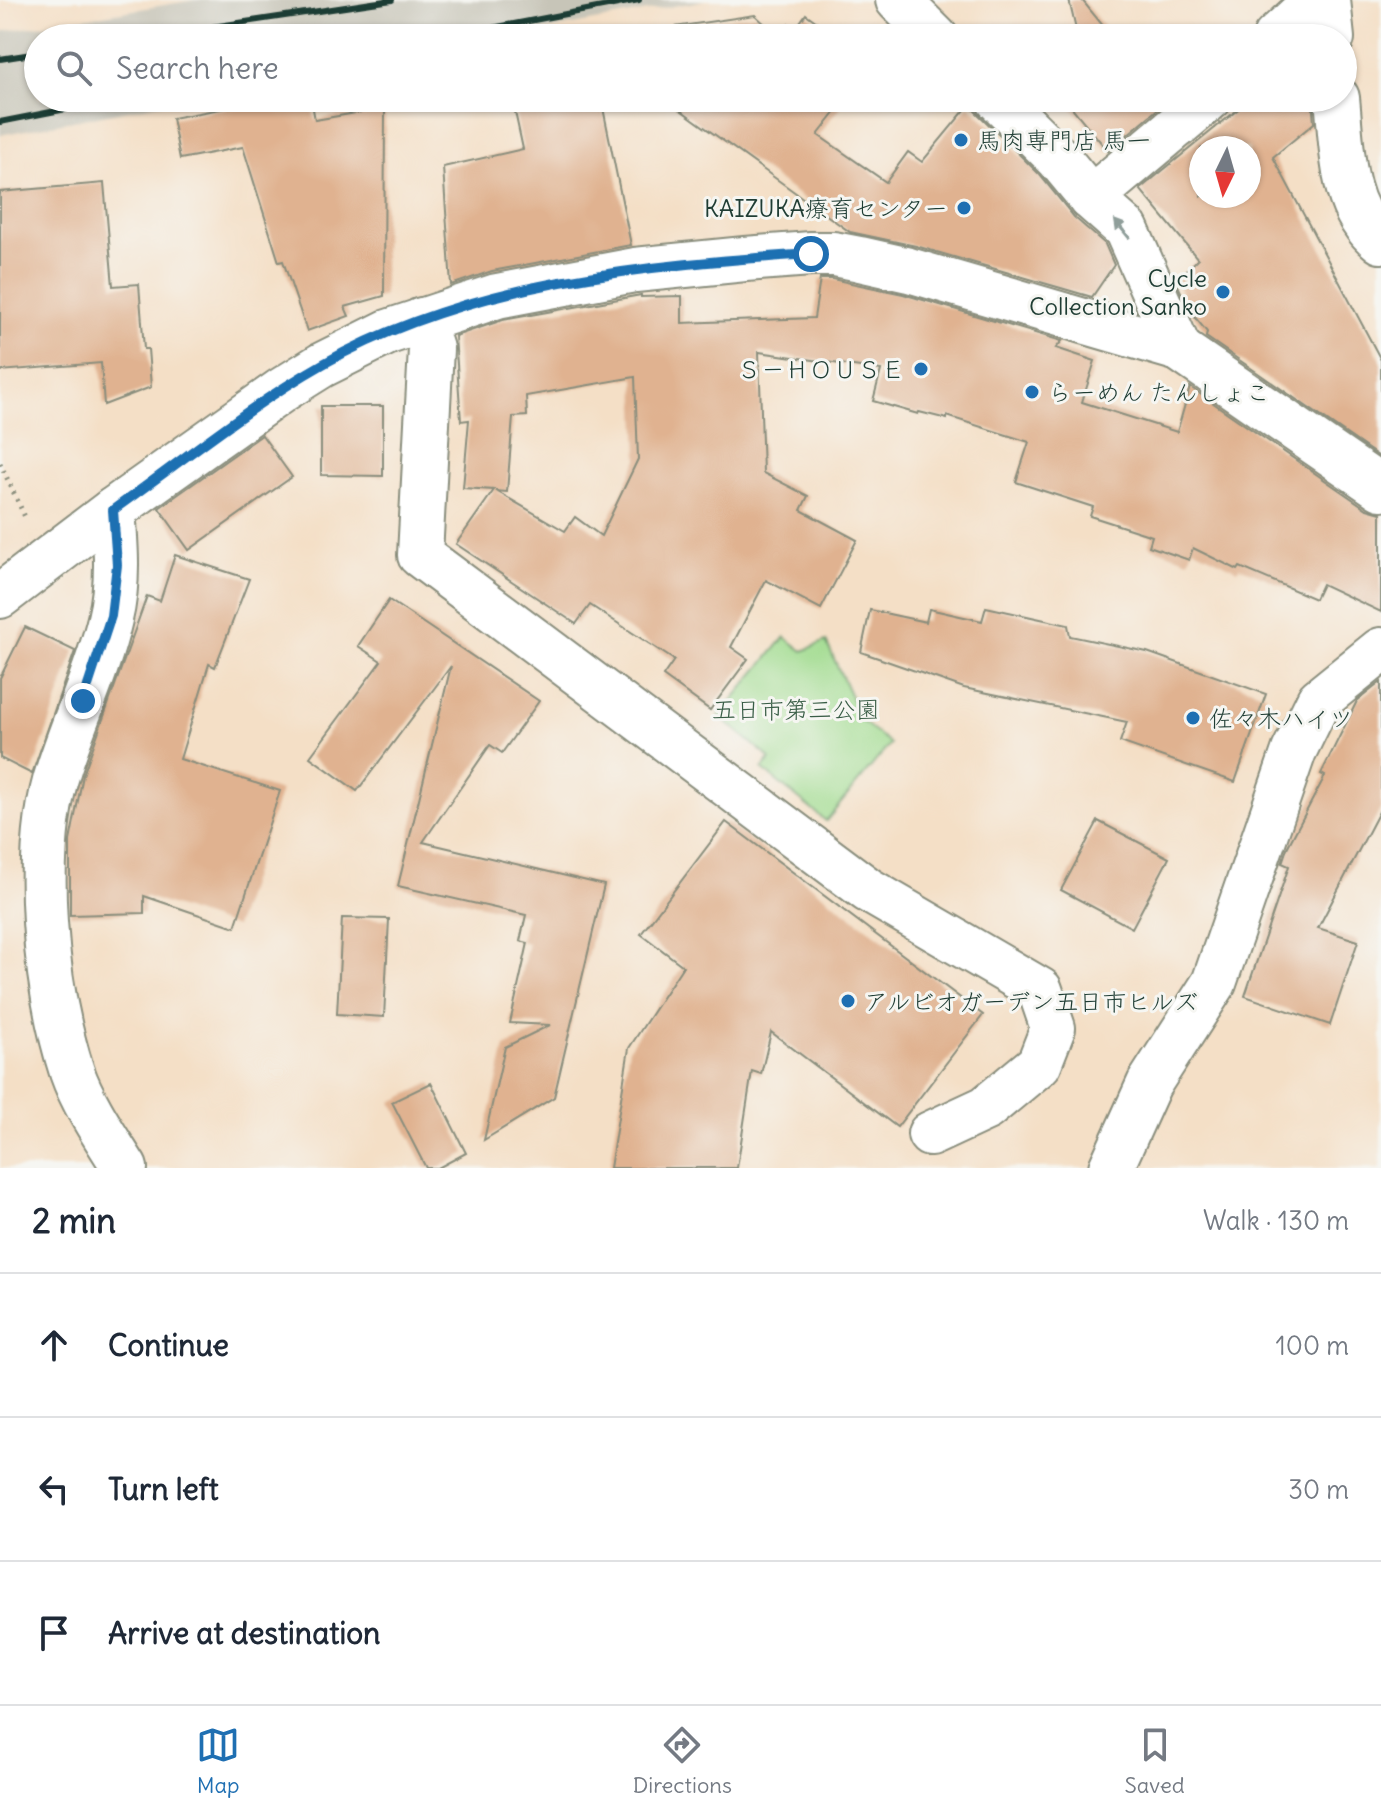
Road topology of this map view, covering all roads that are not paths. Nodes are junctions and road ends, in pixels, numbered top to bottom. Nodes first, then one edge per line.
1 (1316, 0) edge
2 (1328, 0) edge
3 (906, 3) edge
4 (924, 24) edge
5 (1290, 24) edge
6 (1331, 24) edge
7 (1011, 112) edge
8 (1193, 112) edge
9 (1338, 112) edge
10 (1091, 198) junction
11 (1381, 241) edge
12 (422, 320) junction
13 (1179, 349) junction
14 (1381, 488) edge
15 (113, 510) junction
16 (0, 596) edge
17 (1381, 650) edge
18 (930, 1134) dead end
19 (125, 1168) edge
20 (1111, 1168) edge

1 - 5 street
2 - 6 street
3 - 4 street
7 - 10 street
8 - 10 street
9 - 11 street
13 -> 10 street
12 - 13 street
12 - 15 street
12 - 18 street
13 - 14 street
15 - 16 street
15 - 19 street
17 - 20 street

